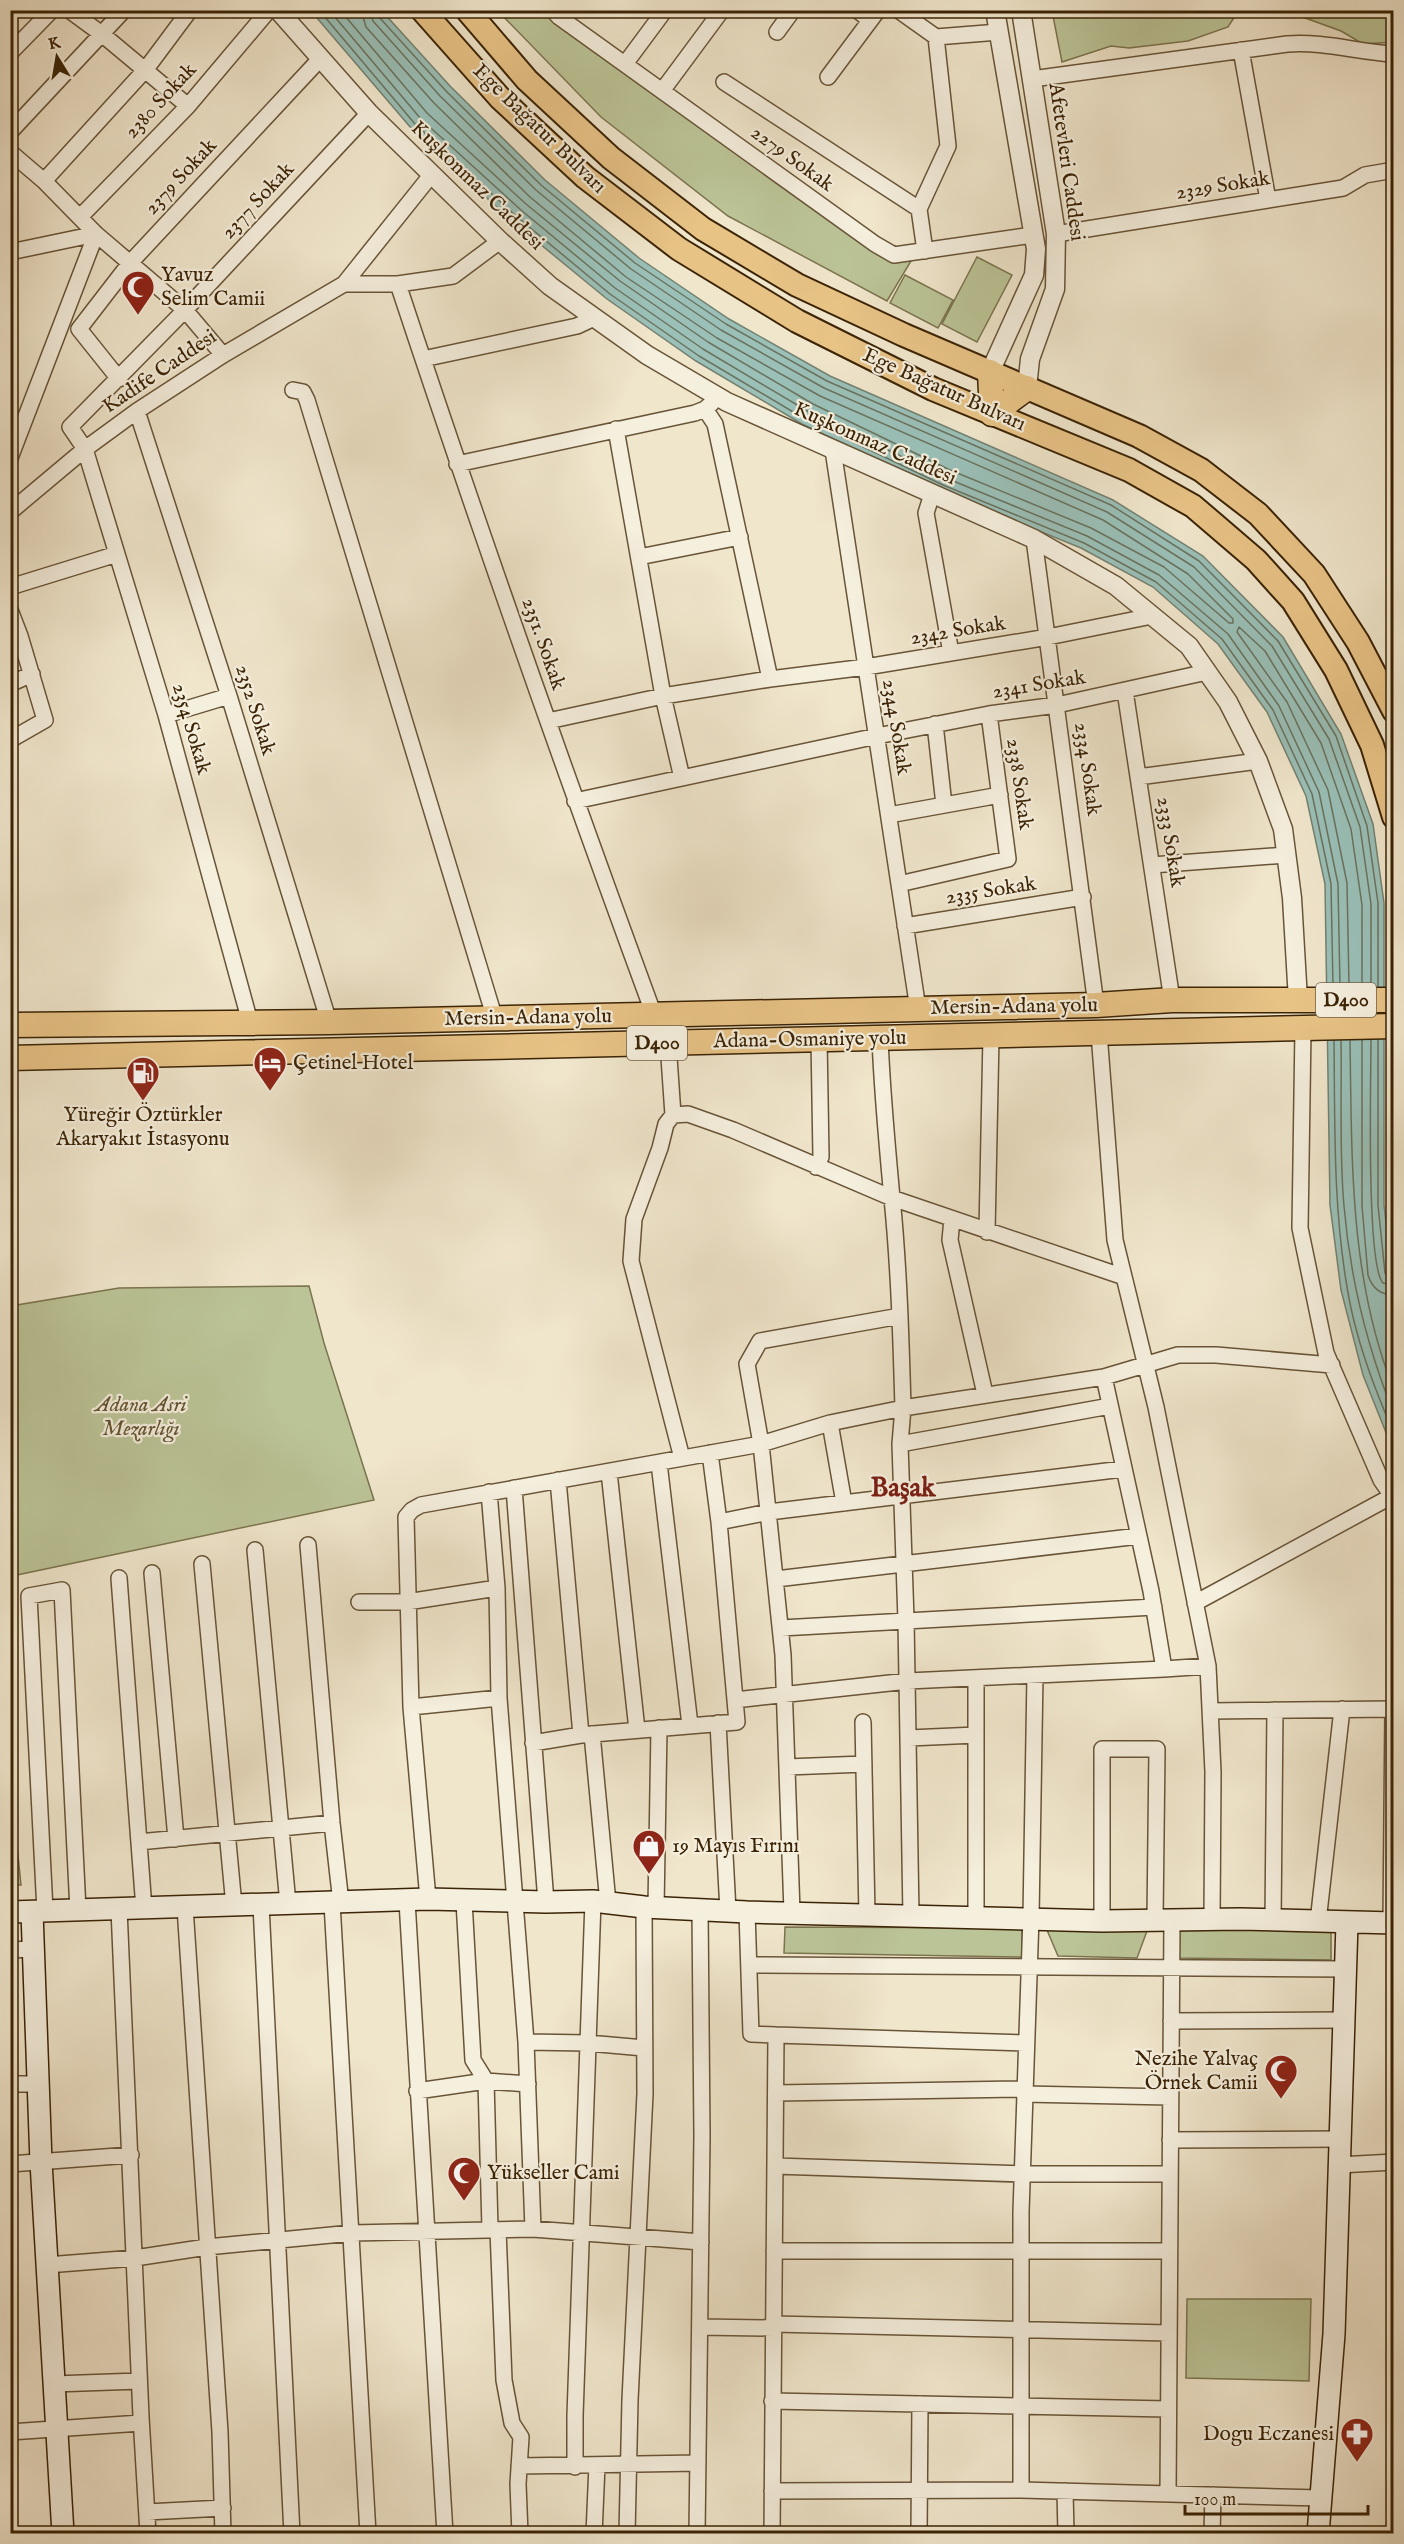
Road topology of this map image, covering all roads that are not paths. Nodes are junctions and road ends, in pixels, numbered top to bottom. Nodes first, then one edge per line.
1 (52, 10) edge
2 (69, 10) edge
3 (124, 10) edge
4 (190, 10) edge
5 (269, 10) edge
6 (278, 10) edge
7 (422, 10) edge
8 (467, 10) edge
9 (553, 10) edge
10 (665, 10) edge
11 (722, 10) edge
12 (793, 10) edge
13 (857, 10) edge
14 (898, 10) edge
15 (995, 10) edge
16 (1021, 10) edge
17 (874, 15) edge
18 (777, 32) dead end
19 (999, 32) junction
20 (104, 35) junction
21 (936, 37) junction
22 (1241, 50) junction
23 (10, 53) edge
24 (1394, 54) edge
25 (320, 58) junction
26 (625, 64) junction
27 (146, 69) junction
28 (828, 77) dead end
29 (1032, 79) junction
30 (724, 82) dead end
31 (662, 91) junction
32 (188, 106) junction
33 (369, 113) junction
34 (10, 132) edge
35 (11, 154) edge
36 (1394, 170) edge
37 (432, 174) junction
38 (44, 181) junction
39 (1268, 200) junction
40 (919, 209) junction
41 (81, 217) junction
42 (96, 234) junction
43 (1056, 234) junction
44 (1033, 235) junction
45 (500, 241) junction
46 (925, 250) junction
47 (10, 252) edge
48 (130, 263) junction
49 (344, 284) junction
50 (398, 284) junction
51 (185, 310) junction
52 (594, 318) junction
53 (223, 355) junction
54 (423, 359) junction
55 (990, 372) junction
56 (119, 379) junction
57 (1027, 388) junction
58 (293, 390) dead end
59 (712, 403) junction
60 (137, 411) junction
61 (992, 414) junction
62 (616, 429) junction
63 (85, 449) junction
64 (833, 450) junction
65 (10, 458) edge
66 (457, 464) junction
67 (932, 494) junction
68 (10, 512) edge
69 (741, 537) junction
70 (1034, 539) junction
71 (117, 554) junction
72 (639, 557) junction
73 (10, 587) edge
74 (10, 610) edge
75 (1152, 616) junction
76 (15, 637) edge
77 (1048, 637) junction
78 (951, 653) junction
79 (866, 667) junction
80 (1207, 672) junction
81 (32, 674) junction
82 (770, 679) junction
83 (10, 684) edge
84 (1125, 691) junction
85 (230, 696) junction
86 (663, 696) junction
87 (1057, 705) junction
88 (1394, 711) edge
89 (989, 714) junction
90 (166, 715) junction
91 (548, 721) junction
92 (935, 724) junction
93 (877, 736) junction
94 (10, 740) edge
95 (1258, 761) junction
96 (1138, 777) junction
97 (682, 778) junction
98 (1000, 795) junction
99 (576, 801) junction
100 (944, 806) junction
101 (889, 815) junction
102 (1394, 817) edge
103 (1286, 855) junction
104 (1152, 865) junction
105 (899, 884) junction
106 (1083, 897) junction
107 (905, 926) junction
108 (1172, 1000) junction
109 (1298, 1000) junction
110 (1394, 1000) edge
111 (1096, 1005) junction
112 (918, 1010) junction
113 (654, 1015) junction
114 (495, 1019) junction
115 (250, 1022) junction
116 (329, 1022) junction
117 (10, 1024) edge
118 (1394, 1026) edge
119 (1303, 1029) junction
120 (1099, 1033) junction
121 (990, 1036) junction
122 (880, 1038) junction
123 (819, 1040) junction
124 (668, 1043) junction
125 (10, 1058) edge
126 (673, 1115) junction
127 (816, 1167) junction
128 (892, 1198) junction
129 (952, 1219) junction
130 (987, 1232) junction
131 (1124, 1277) junction
132 (900, 1316) junction
133 (1146, 1365) junction
134 (1332, 1365) junction
135 (1104, 1377) junction
136 (985, 1395) junction
137 (1110, 1406) junction
138 (903, 1408) junction
139 (830, 1423) junction
140 (761, 1444) junction
141 (900, 1444) junction
142 (710, 1453) junction
143 (682, 1458) junction
144 (659, 1463) junction
145 (1123, 1469) junction
146 (609, 1472) junction
147 (558, 1480) junction
148 (514, 1488) junction
149 (489, 1492) junction
150 (903, 1496) junction
151 (1393, 1497) edge
152 (844, 1503) junction
153 (769, 1512) junction
154 (718, 1522) junction
155 (1138, 1536) junction
156 (308, 1545) dead end
157 (255, 1550) dead end
158 (905, 1563) junction
159 (201, 1564) dead end
160 (152, 1573) dead end
161 (119, 1578) dead end
162 (776, 1579) junction
163 (497, 1588) junction
164 (359, 1602) dead end
165 (407, 1602) junction
166 (1195, 1603) junction
167 (1154, 1607) junction
168 (906, 1620) junction
169 (780, 1628) junction
170 (1208, 1666) junction
171 (1164, 1669) junction
172 (1035, 1675) junction
173 (976, 1678) junction
174 (908, 1681) junction
175 (785, 1694) junction
176 (499, 1698) junction
177 (735, 1700) junction
178 (411, 1707) junction
179 (1341, 1709) junction
180 (1393, 1709) edge
181 (1275, 1710) junction
182 (1210, 1711) junction
183 (863, 1722) dead end
184 (718, 1723) junction
185 (690, 1725) junction
186 (659, 1728) junction
187 (637, 1730) junction
188 (586, 1734) junction
189 (976, 1735) junction
190 (909, 1738) junction
191 (533, 1743) junction
192 (864, 1764) junction
193 (787, 1767) junction
194 (332, 1823) junction
195 (281, 1830) junction
196 (228, 1835) junction
197 (176, 1839) junction
198 (139, 1842) junction
199 (417, 1900) junction
200 (465, 1901) junction
201 (515, 1901) junction
202 (546, 1902) junction
203 (600, 1902) junction
204 (337, 1903) junction
205 (288, 1904) junction
206 (261, 1905) junction
207 (234, 1906) junction
208 (185, 1907) junction
209 (650, 1907) junction
210 (144, 1908) junction
211 (119, 1909) junction
212 (700, 1909) junction
213 (78, 1910) junction
214 (29, 1912) edge
215 (738, 1912) junction
216 (792, 1912) junction
217 (867, 1915) junction
218 (911, 1916) junction
219 (976, 1917) junction
220 (1031, 1917) junction
221 (1164, 1920) junction
222 (1212, 1920) junction
223 (1102, 1921) junction
224 (1273, 1922) junction
225 (1318, 1922) junction
226 (1392, 1922) edge
227 (1347, 1923) junction
228 (33, 1949) junction
229 (10, 1950) edge
230 (749, 1965) junction
231 (1172, 1966) junction
232 (1028, 1967) junction
233 (1345, 1969) junction
234 (1344, 2019) junction
235 (1171, 2021) junction
236 (776, 2035) junction
237 (526, 2042) junction
238 (588, 2043) junction
239 (1025, 2043) junction
240 (644, 2048) junction
241 (486, 2081) junction
242 (10, 2084) edge
243 (38, 2084) junction
244 (528, 2084) junction
245 (417, 2091) junction
246 (1024, 2092) junction
247 (776, 2093) junction
248 (1170, 2097) junction
249 (1340, 2139) junction
250 (1170, 2140) junction
251 (131, 2155) junction
252 (41, 2162) junction
253 (1394, 2162) edge
254 (10, 2164) edge
255 (1339, 2165) junction
256 (775, 2166) junction
257 (1022, 2174) junction
258 (1170, 2174) junction
259 (533, 2229) junction
260 (494, 2230) junction
261 (426, 2232) junction
262 (352, 2233) junction
263 (581, 2233) junction
264 (637, 2237) junction
265 (278, 2240) junction
266 (701, 2242) junction
267 (207, 2247) junction
268 (774, 2251) junction
269 (1169, 2251) junction
270 (1021, 2252) junction
271 (135, 2258) junction
272 (47, 2265) junction
273 (773, 2326) junction
274 (700, 2327) junction
275 (1021, 2329) junction
276 (1169, 2333) junction
277 (139, 2380) junction
278 (54, 2384) junction
279 (772, 2401) junction
280 (920, 2404) junction
281 (1021, 2407) junction
282 (1168, 2409) junction
283 (141, 2423) junction
284 (57, 2429) junction
285 (10, 2432) edge
286 (628, 2463) junction
287 (698, 2463) junction
288 (597, 2465) junction
289 (519, 2466) junction
290 (575, 2467) junction
291 (1021, 2490) junction
292 (772, 2491) junction
293 (919, 2491) junction
294 (1065, 2491) junction
295 (1168, 2494) junction
296 (1213, 2495) junction
297 (1321, 2498) junction
298 (223, 2508) junction
299 (147, 2512) junction
300 (63, 2534) edge
301 (148, 2534) edge
302 (223, 2534) edge
303 (292, 2534) edge
304 (368, 2534) edge
305 (445, 2534) edge
306 (520, 2534) edge
307 (594, 2534) edge
308 (627, 2534) edge
309 (697, 2534) edge
310 (772, 2534) edge
311 (919, 2534) edge
312 (1066, 2534) edge
313 (1212, 2534) edge
314 (1318, 2534) edge

1 - 23 street
2 - 20 street
3 - 20 street
4 - 27 street
5 - 32 street, 2380 Sokak
6 - 25 street, Kuşkonmaz Caddesi
7 - 61 main road, Ege Bağatur Bulvarı
8 - 55 main road, Ege Bağatur Bulvarı
9 - 26 street, 2279 Sokak
10 - 26 street
11 - 31 street
12 - 18 street
13 - 17 street
14 - 21 street
15 - 19 street, Afetevleri Caddesi
16 - 29 street, Afetevleri Caddesi
17 - 28 street
19 - 21 street
19 - 44 street, Afetevleri Caddesi
20 - 27 street
20 - 34 street
21 - 40 street
22 - 24 street
22 - 29 street
22 - 39 street
25 - 33 street, Kuşkonmaz Caddesi
25 - 48 street, 2379 Sokak
26 - 31 street, 2279 Sokak
27 - 32 street
27 - 38 street
29 - 43 street, Afetevleri Caddesi
30 - 40 street
31 - 46 street, 2279 Sokak
32 - 41 street, 2380 Sokak
33 - 37 street, Kuşkonmaz Caddesi
33 - 51 street, 2377 Sokak
35 - 38 street
36 - 39 street, 2329 Sokak
37 - 45 street, Kuşkonmaz Caddesi
37 - 49 street, Kadife Caddesi
38 - 41 street
39 - 43 street, 2329 Sokak
40 - 46 street
41 - 42 street
42 - 47 street
42 - 48 street
42 - 65 street
43 - 57 street, Afetevleri Caddesi
44 - 46 street, 2279 Sokak
44 - 55 street, Afetevleri Caddesi
45 - 50 street
45 - 52 street, Kuşkonmaz Caddesi
48 - 51 street
48 - 56 street, 2379 Sokak
49 - 50 street
49 - 53 street, Kadife Caddesi
50 - 54 street, 2351. Sokak
51 - 53 street
51 - 56 street, 2377 Sokak
52 - 54 street
52 - 59 street, Kuşkonmaz Caddesi
53 - 60 street, Kadife Caddesi
54 - 66 street, 2351. Sokak
55 - 57 main road, Ege Bağatur Bulvarı
55 - 61 highway
56 - 63 street, 2377 Sokak
57 - 61 highway
57 - 88 main road, Ege Bağatur Bulvarı
58 - 114 street
59 - 62 street
59 - 64 street, Kuşkonmaz Caddesi
59 - 69 street
60 - 63 street, Kadife Caddesi
60 - 85 street, 2352 Sokak
61 - 102 main road, Ege Bağatur Bulvarı
62 - 66 street
62 - 72 street
63 - 68 street, Kadife Caddesi
63 - 71 street, 2354 Sokak
64 - 67 street, Kuşkonmaz Caddesi
64 - 79 street, 2344 Sokak
66 - 91 street, 2351. Sokak
67 - 70 street, Kuşkonmaz Caddesi
67 - 78 street
69 - 72 street
69 - 82 street
70 - 75 street, Kuşkonmaz Caddesi
70 - 77 street, 2334 Sokak
71 - 73 street
71 - 90 street, 2354 Sokak
72 - 86 street
74 - 76 street
75 - 77 street, 2342 Sokak
75 - 80 street, Kuşkonmaz Caddesi
76 - 81 street
77 - 78 street, 2342 Sokak
77 - 87 street, 2334 Sokak
78 - 79 street, 2342 Sokak
79 - 82 street, 2342 Sokak
79 - 93 street, 2344 Sokak
80 - 84 street, 2341 Sokak
80 - 95 street, Kuşkonmaz Caddesi
81 - 83 street
81 - 94 street
82 - 86 street, 2342 Sokak
84 - 87 street, 2341 Sokak
84 - 96 street, 2333 Sokak
85 - 90 street
85 - 116 street, 2352 Sokak
86 - 91 street, 2342 Sokak
86 - 97 street
87 - 89 street, 2341 Sokak
87 - 106 street, 2334 Sokak
89 - 92 street, 2341 Sokak
89 - 98 street, 2338 Sokak
90 - 115 street, 2354 Sokak
91 - 99 street, 2351. Sokak
92 - 93 street, 2341 Sokak
92 - 100 street
93 - 97 street, 2341 Sokak
93 - 101 street, 2344 Sokak
95 - 96 street
95 - 103 street, Kuşkonmaz Caddesi
96 - 104 street, 2333 Sokak
97 - 99 street, 2341 Sokak
98 - 100 street
98 - 105 street, 2338 Sokak
99 - 113 street, 2351. Sokak
100 - 101 street
101 - 105 street, 2344 Sokak
103 - 104 street
103 - 109 street, Kuşkonmaz Caddesi
104 - 108 street, 2333 Sokak
105 - 107 street, 2344 Sokak
106 - 107 street, 2335 Sokak
106 - 111 street, 2334 Sokak
107 - 112 street, 2344 Sokak
108 - 109 highway, Mersin-Adana yolu / D400
108 - 111 highway, Mersin-Adana yolu / D400
109 - 110 highway, D400
111 - 112 highway, Mersin-Adana yolu / D400
112 - 113 highway, Mersin-Adana yolu / D400
113 - 114 highway, Mersin-Adana yolu / D400
114 - 116 highway, Mersin-Adana yolu / D400
115 - 116 highway, Mersin-Adana yolu / D400
115 - 117 highway, Mersin-Adana yolu / D400
118 - 119 highway, Adana-Osmaniye yolu / D400
119 - 120 highway, Adana-Osmaniye yolu / D400
119 - 134 street
120 - 121 highway, Adana-Osmaniye yolu / D400
120 - 131 street
121 - 122 highway, Adana-Osmaniye yolu / D400
121 - 130 street
122 - 123 highway, Adana-Osmaniye yolu / D400
122 - 128 street
123 - 124 highway, Adana-Osmaniye yolu / D400
123 - 127 street
124 - 125 highway, Adana-Osmaniye yolu / D400
124 - 126 street
126 - 127 street
126 - 143 street
127 - 128 street
128 - 129 street
128 - 132 street
129 - 130 street
129 - 136 street
130 - 131 street
131 - 133 street
132 - 138 street
132 - 140 street
133 - 134 street
133 - 135 street
133 - 166 street
134 - 151 street
135 - 136 street
135 - 137 street
136 - 138 street
137 - 141 street
137 - 145 street
138 - 139 street
138 - 141 street
139 - 140 street
139 - 152 street
140 - 142 street
140 - 153 street
141 - 150 street
142 - 143 street
142 - 154 street
143 - 144 street
144 - 146 street
144 - 185 street
145 - 150 street
145 - 155 street
146 - 147 street
146 - 187 street
147 - 148 street
147 - 188 street
148 - 149 street
148 - 191 street
149 - 163 street
149 - 165 street
150 - 152 street
150 - 158 street
151 - 166 street
152 - 153 street
153 - 154 street
153 - 162 street
154 - 177 street
155 - 158 street
155 - 167 street
156 - 194 street
157 - 195 street
158 - 162 street
158 - 168 street
159 - 196 street
160 - 197 street
161 - 198 street
162 - 169 street
163 - 165 street
163 - 176 street
164 - 165 street
165 - 178 street
166 - 170 street
167 - 168 street
167 - 171 street
168 - 169 street
168 - 174 street
169 - 175 street
170 - 171 street
170 - 182 street
171 - 172 street
172 - 173 street
172 - 220 street
173 - 174 street
173 - 189 street
174 - 175 street
174 - 190 street
175 - 177 street
175 - 193 street
176 - 178 street
176 - 201 street
177 - 184 street
178 - 199 street
179 - 180 street
179 - 181 street
179 - 225 street
180 - 226 street
181 - 182 street
181 - 224 street
182 - 222 street
183 - 192 street
184 - 185 street
184 - 215 street
185 - 186 street
186 - 187 street
186 - 209 street
187 - 188 street
188 - 191 street
188 - 203 street
189 - 190 street
189 - 219 street
190 - 218 street
191 - 202 street
192 - 193 street
192 - 217 street
193 - 216 street
194 - 195 street
194 - 204 street
195 - 196 street
195 - 205 street
196 - 197 street
196 - 207 street
197 - 198 street
198 - 210 street
199 - 200 main road
199 - 204 main road
199 - 245 street
200 - 201 main road
200 - 241 street
201 - 202 main road
201 - 237 street
202 - 203 main road
203 - 209 main road
203 - 238 street
204 - 205 main road
204 - 262 street
205 - 206 main road
206 - 207 main road
206 - 265 street
207 - 208 main road
208 - 210 main road
208 - 267 street
209 - 212 main road
209 - 240 street
210 - 211 main road
211 - 213 main road
211 - 251 street
212 - 215 main road
212 - 266 street
213 - 214 main road
213 - 214 street
214 - 228 main road
215 - 216 main road
215 - 230 street
216 - 217 main road
217 - 218 main road
218 - 219 main road
219 - 220 main road
220 - 223 main road
220 - 232 street
221 - 222 main road
221 - 223 main road
221 - 223 street
221 - 231 street
222 - 224 main road
224 - 225 main road
225 - 227 main road
226 - 227 main road
227 - 233 main road
228 - 229 street
228 - 243 main road
230 - 232 street
230 - 236 street
231 - 232 street
231 - 233 street
231 - 235 street
232 - 239 street
233 - 234 main road
234 - 235 street
234 - 249 main road
235 - 248 street
236 - 239 street
236 - 247 street
237 - 238 street
237 - 244 street
238 - 240 street
238 - 263 street
239 - 246 street
240 - 264 street
241 - 244 street
241 - 245 street
241 - 260 street
242 - 243 street
243 - 252 main road
244 - 259 street
245 - 261 street
246 - 247 street
246 - 248 street
246 - 257 street
247 - 256 street
248 - 250 street
249 - 250 street
249 - 255 main road
250 - 258 street
251 - 252 street
251 - 271 street
252 - 254 street
252 - 272 main road
253 - 255 street
255 - 297 main road
256 - 257 street
256 - 268 street
257 - 258 street
257 - 270 street
258 - 269 street
259 - 260 street
259 - 263 street
260 - 261 street
260 - 289 street
261 - 262 street
261 - 305 street
262 - 265 street
262 - 304 street
263 - 264 street
263 - 290 street
264 - 266 street
264 - 286 street
265 - 267 street
265 - 303 street
266 - 274 street
267 - 271 street
267 - 298 street
268 - 270 street
268 - 273 street
269 - 270 street
269 - 276 street
270 - 275 street
271 - 272 street
271 - 277 street
272 - 278 main road
273 - 274 street
273 - 275 street
273 - 279 street
274 - 287 street
275 - 276 street
275 - 281 street
276 - 282 street
277 - 278 street
277 - 283 street
278 - 284 main road
279 - 280 street
279 - 292 street
280 - 281 street
280 - 293 street
281 - 282 street
281 - 291 street
282 - 295 street
283 - 284 street
283 - 299 street
284 - 285 street
284 - 300 main road
286 - 287 street
286 - 288 street
286 - 308 street
287 - 309 street
288 - 290 street
288 - 307 street
289 - 290 street
289 - 306 street
291 - 293 street
291 - 294 street
292 - 293 street
292 - 310 street
293 - 311 street
294 - 295 street
294 - 312 street
295 - 296 street
296 - 297 street
296 - 313 street
297 - 314 main road
298 - 299 street
298 - 302 street
299 - 301 street

